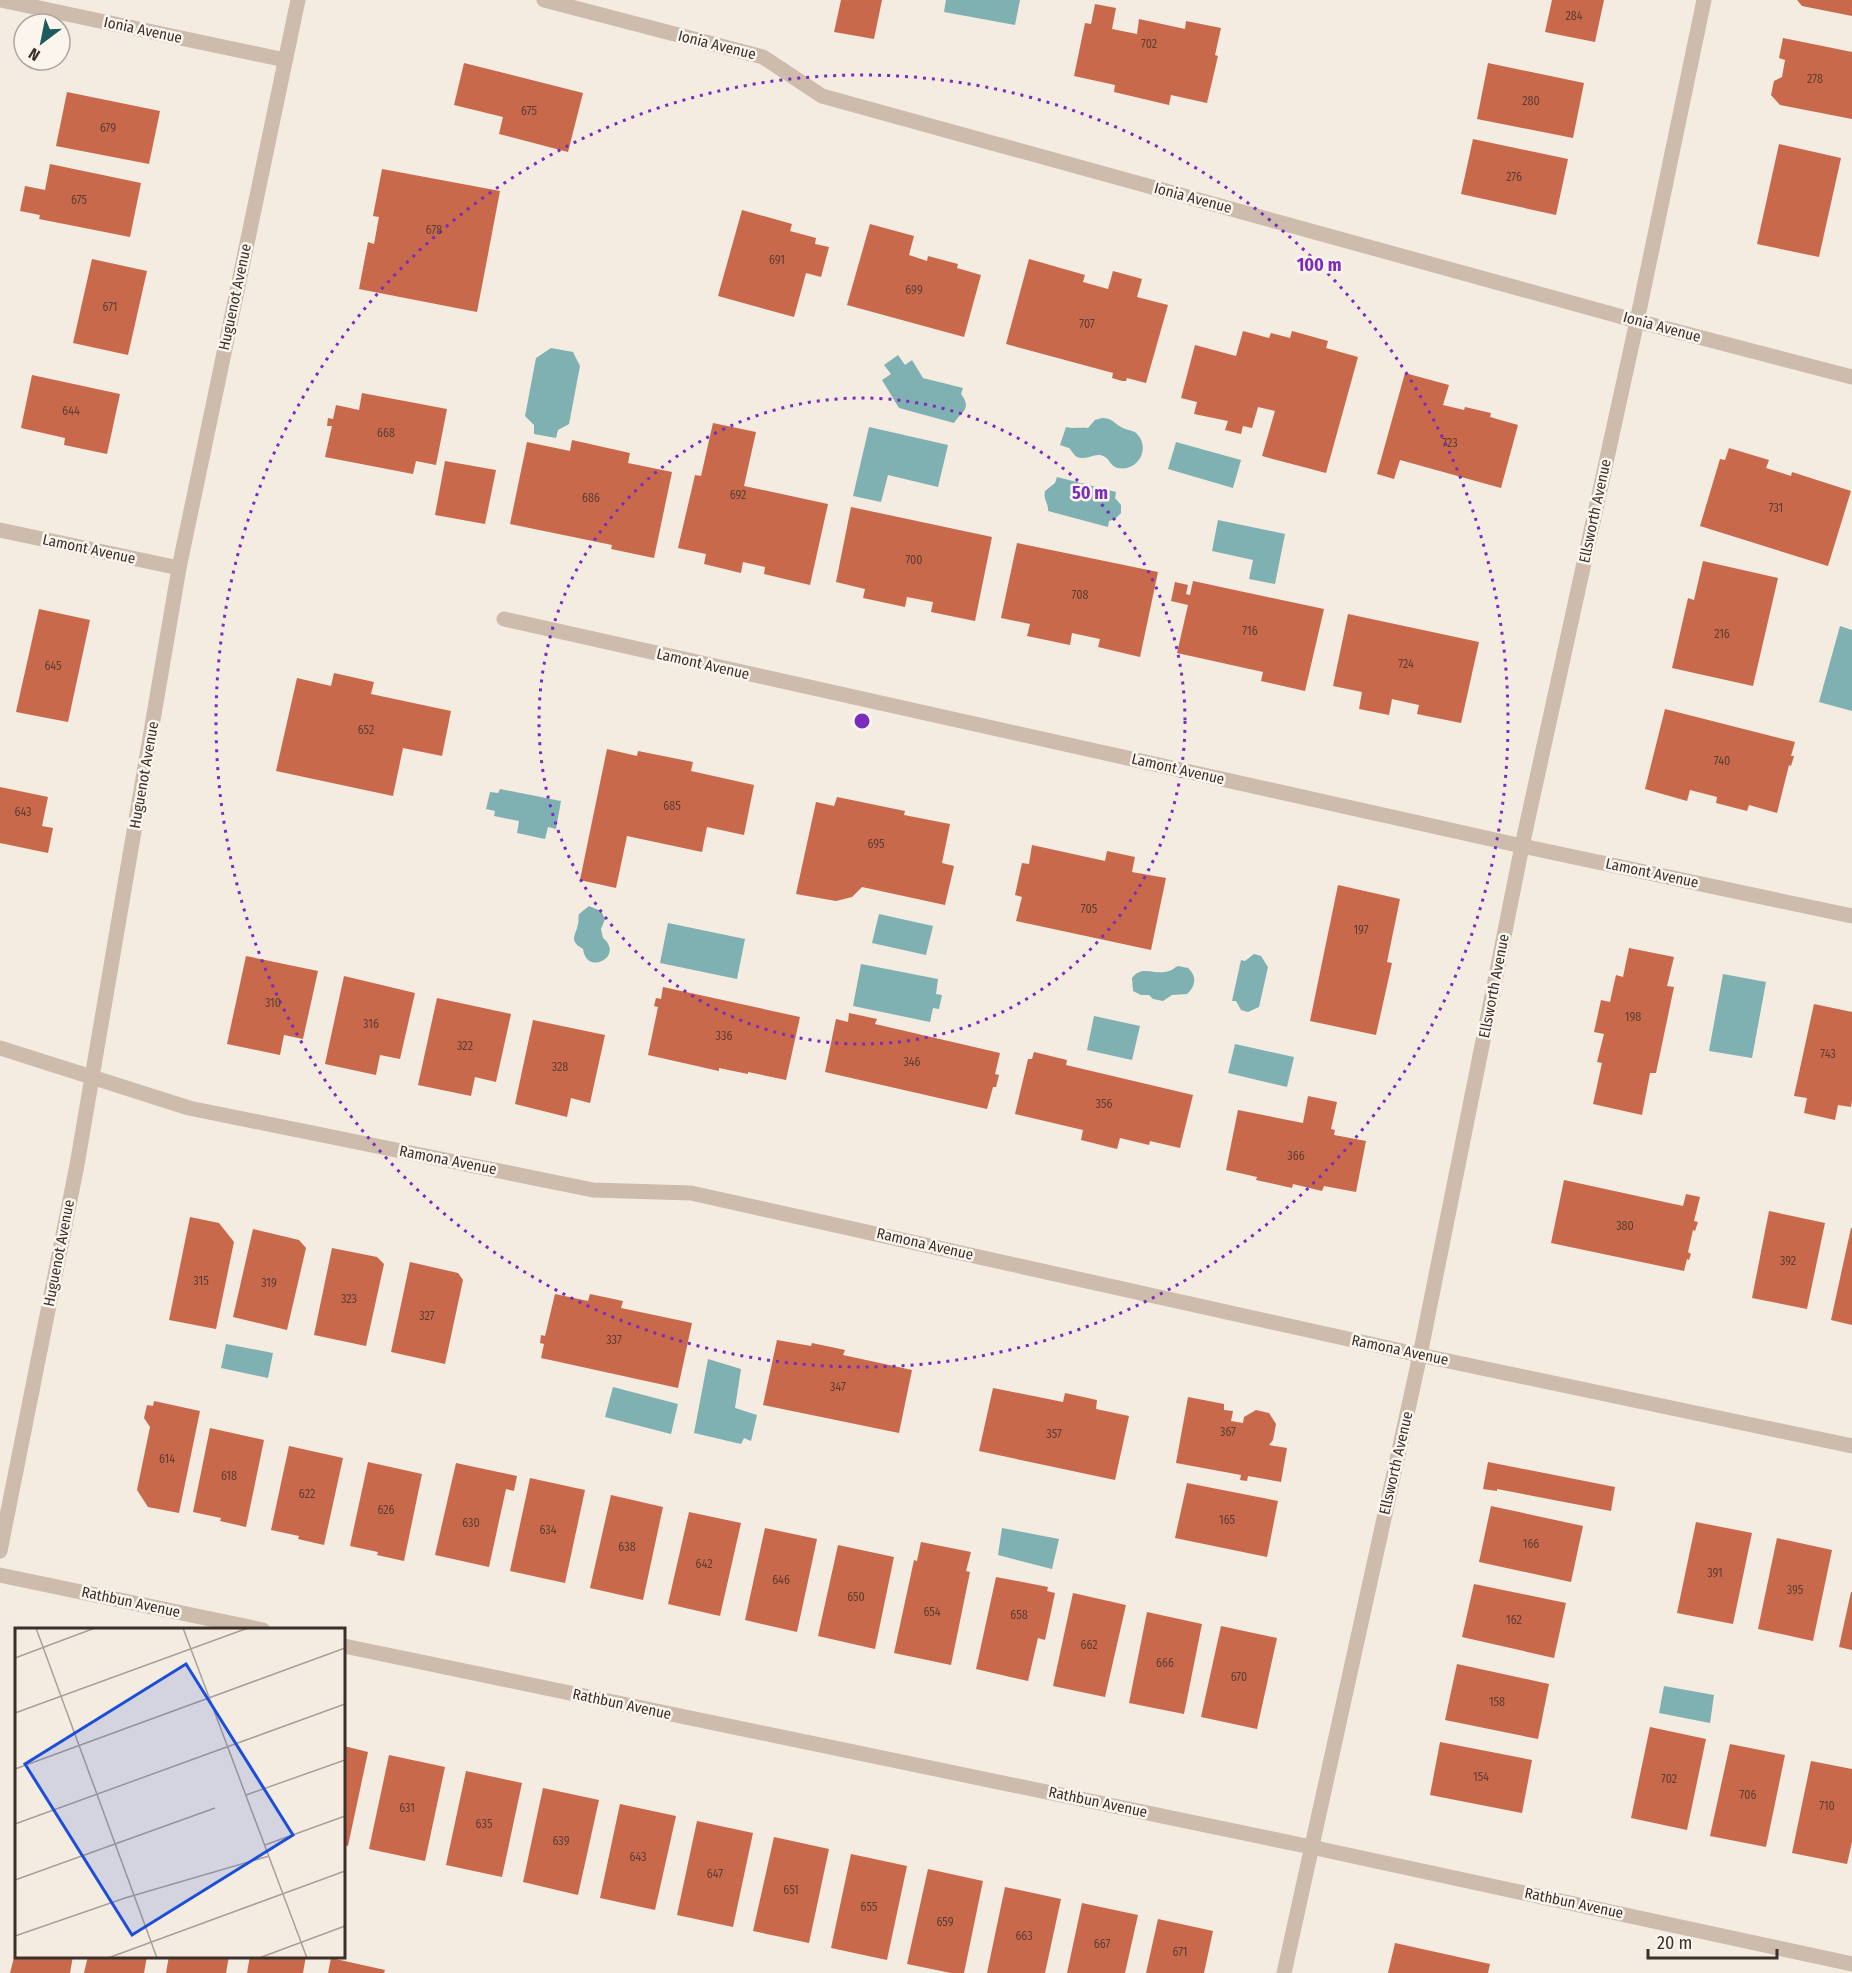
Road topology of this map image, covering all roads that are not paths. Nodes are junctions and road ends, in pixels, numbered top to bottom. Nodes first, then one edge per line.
1 (2, 0) edge
2 (298, 0) edge
3 (544, 0) edge
4 (1704, 0) edge
5 (285, 60) junction
6 (1637, 321) junction
7 (1852, 376) edge
8 (0, 530) edge
9 (179, 568) junction
10 (504, 619) dead end
11 (1522, 846) junction
12 (1852, 916) edge
13 (0, 1048) edge
14 (92, 1077) junction
15 (1420, 1355) junction
16 (1852, 1446) edge
17 (0, 1551) edge
18 (0, 1575) edge
19 (258, 1628) edge
20 (345, 1646) edge
21 (1311, 1846) junction
22 (1852, 1964) edge
23 (1284, 1973) edge

1 - 5 street, Ionia Avenue
2 - 5 street, Huguenot Avenue
3 - 6 street, Ionia Avenue
4 - 6 street, Ellsworth Avenue
5 - 9 street, Huguenot Avenue
6 - 7 street, Ionia Avenue
6 - 11 street, Ellsworth Avenue
8 - 9 street, Lamont Avenue
9 - 14 street, Huguenot Avenue
10 - 11 street, Lamont Avenue
11 - 12 street, Lamont Avenue
11 - 15 street, Ellsworth Avenue
13 - 14 street, Ramona Avenue
14 - 15 street, Ramona Avenue
14 - 17 street, Huguenot Avenue
15 - 16 street, Ramona Avenue
15 - 21 street, Ellsworth Avenue
18 - 19 street, Rathbun Avenue
20 - 21 street, Rathbun Avenue
21 - 22 street, Rathbun Avenue
21 - 23 street, Ellsworth Avenue

